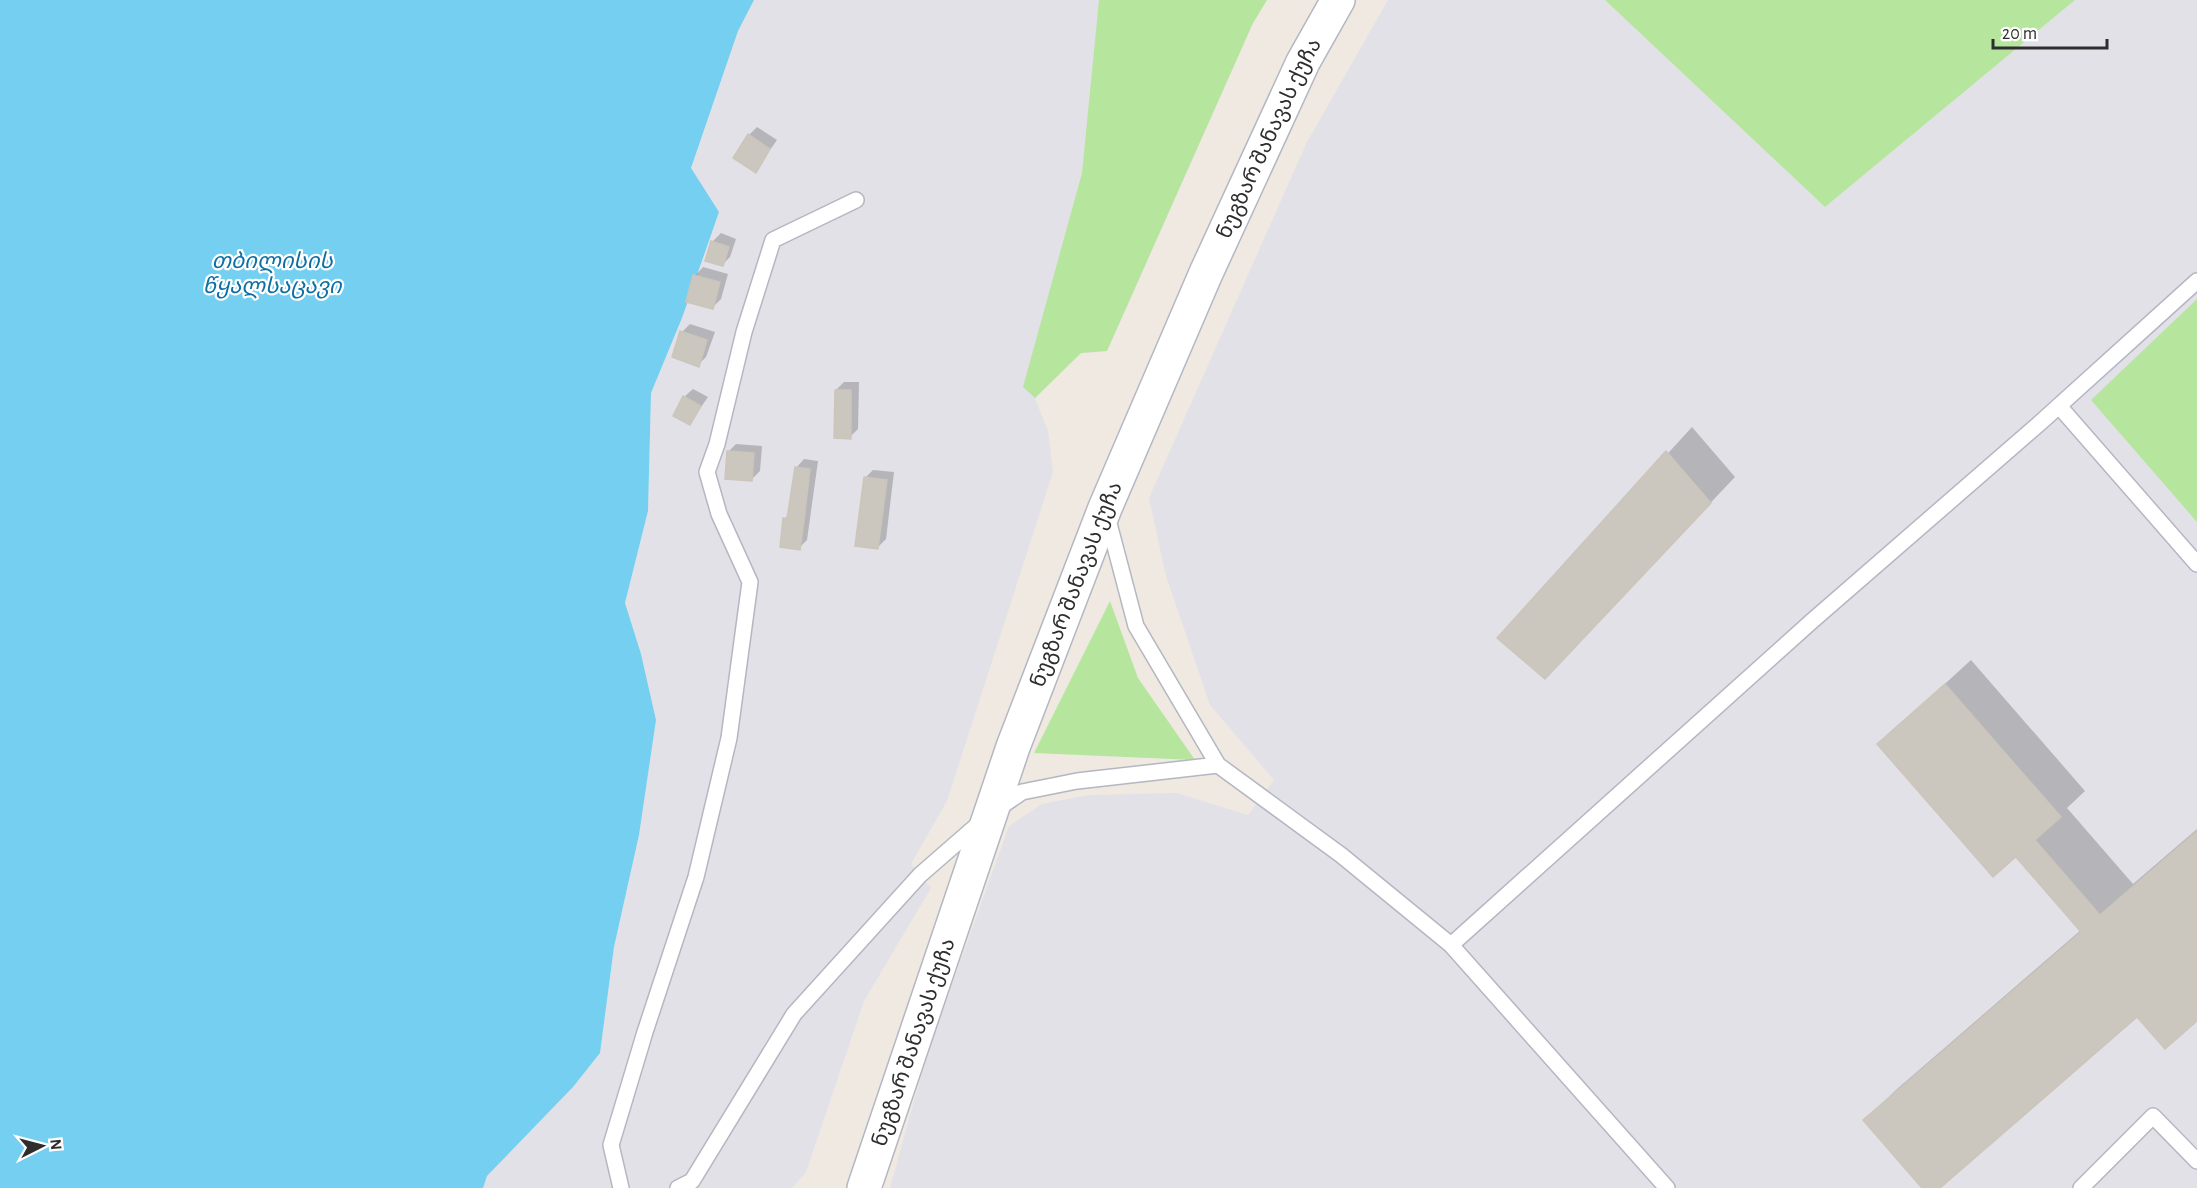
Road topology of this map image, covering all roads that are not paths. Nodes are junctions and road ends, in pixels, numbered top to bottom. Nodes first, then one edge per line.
1 (1338, 0) edge
2 (855, 200) dead end
3 (2197, 281) edge
4 (2059, 406) junction
5 (1105, 508) junction
6 (2197, 564) edge
7 (1218, 765) junction
8 (990, 814) junction
9 (1450, 945) junction
10 (2197, 1161) edge
11 (621, 1188) edge
12 (678, 1188) edge
13 (864, 1188) edge
14 (1667, 1188) edge
15 (2081, 1188) edge

1 - 5 main road, ნუგზარ შანავას ქუჩა
2 - 11 lane
3 - 4 lane
4 - 6 lane
4 - 9 lane
5 - 7 lane
5 - 8 main road, ნუგზარ შანავას ქუჩა
7 - 8 lane
7 - 9 lane
8 - 12 lane
8 - 13 main road, ნუგზარ შანავას ქუჩა
9 - 14 lane
10 - 15 lane

